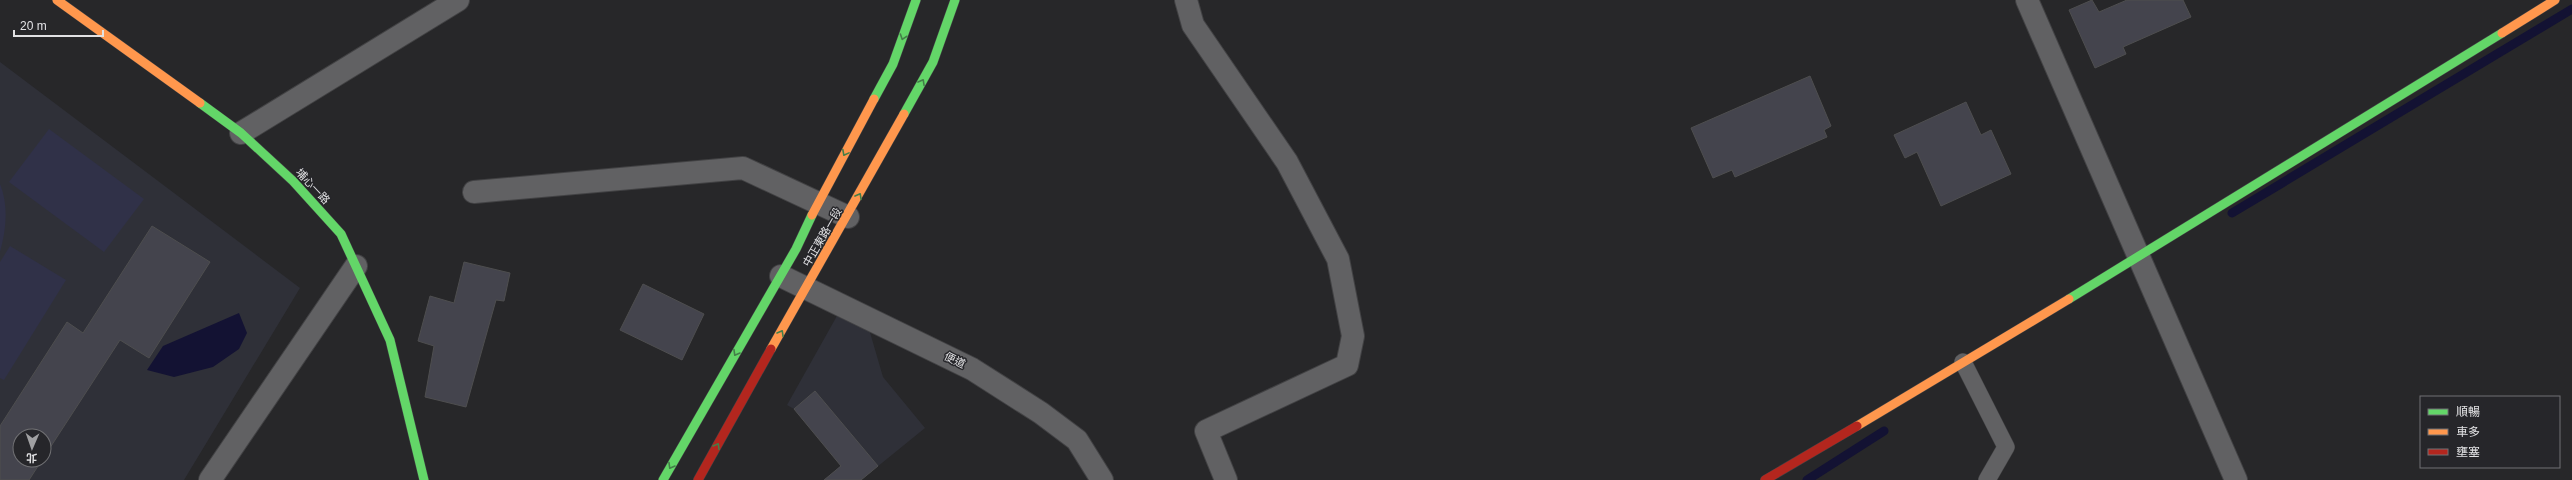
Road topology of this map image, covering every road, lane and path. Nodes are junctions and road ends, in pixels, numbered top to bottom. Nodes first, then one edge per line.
1 (58, 0) edge
2 (458, 0) edge
3 (916, 0) edge
4 (955, 0) edge
5 (1186, 0) edge
6 (2027, 0) edge
7 (2555, 0) edge
8 (241, 133) junction
9 (474, 192) dead end
10 (818, 202) junction
11 (848, 217) junction
12 (2140, 257) junction
13 (356, 266) junction
14 (781, 276) junction
15 (807, 288) junction
16 (1963, 362) junction
17 (210, 480) edge
18 (424, 480) edge
19 (663, 480) edge
20 (698, 480) edge
21 (1102, 480) edge
22 (1226, 480) edge
23 (1765, 480) edge
24 (1987, 480) edge
25 (2236, 480) edge

1 - 8 street, 埔心一路
2 - 8 street
3 -> 10 street, 中正東路一段
11 -> 4 street, 中正東路一段
5 - 22 street
6 - 12 street
7 - 12 street
8 - 13 street, 埔心一路
9 - 10 street
10 - 11 street
10 - 14 street, 中正東路一段
11 - 15 street, 中正東路一段
12 - 16 street
12 - 25 street
13 - 17 street
13 - 18 street, 埔心一路
14 - 15 street, 便道
14 -> 19 street, 中正東路一段
20 -> 15 street, 中正東路一段
15 - 21 street, 便道
16 - 23 street
16 - 24 lane

